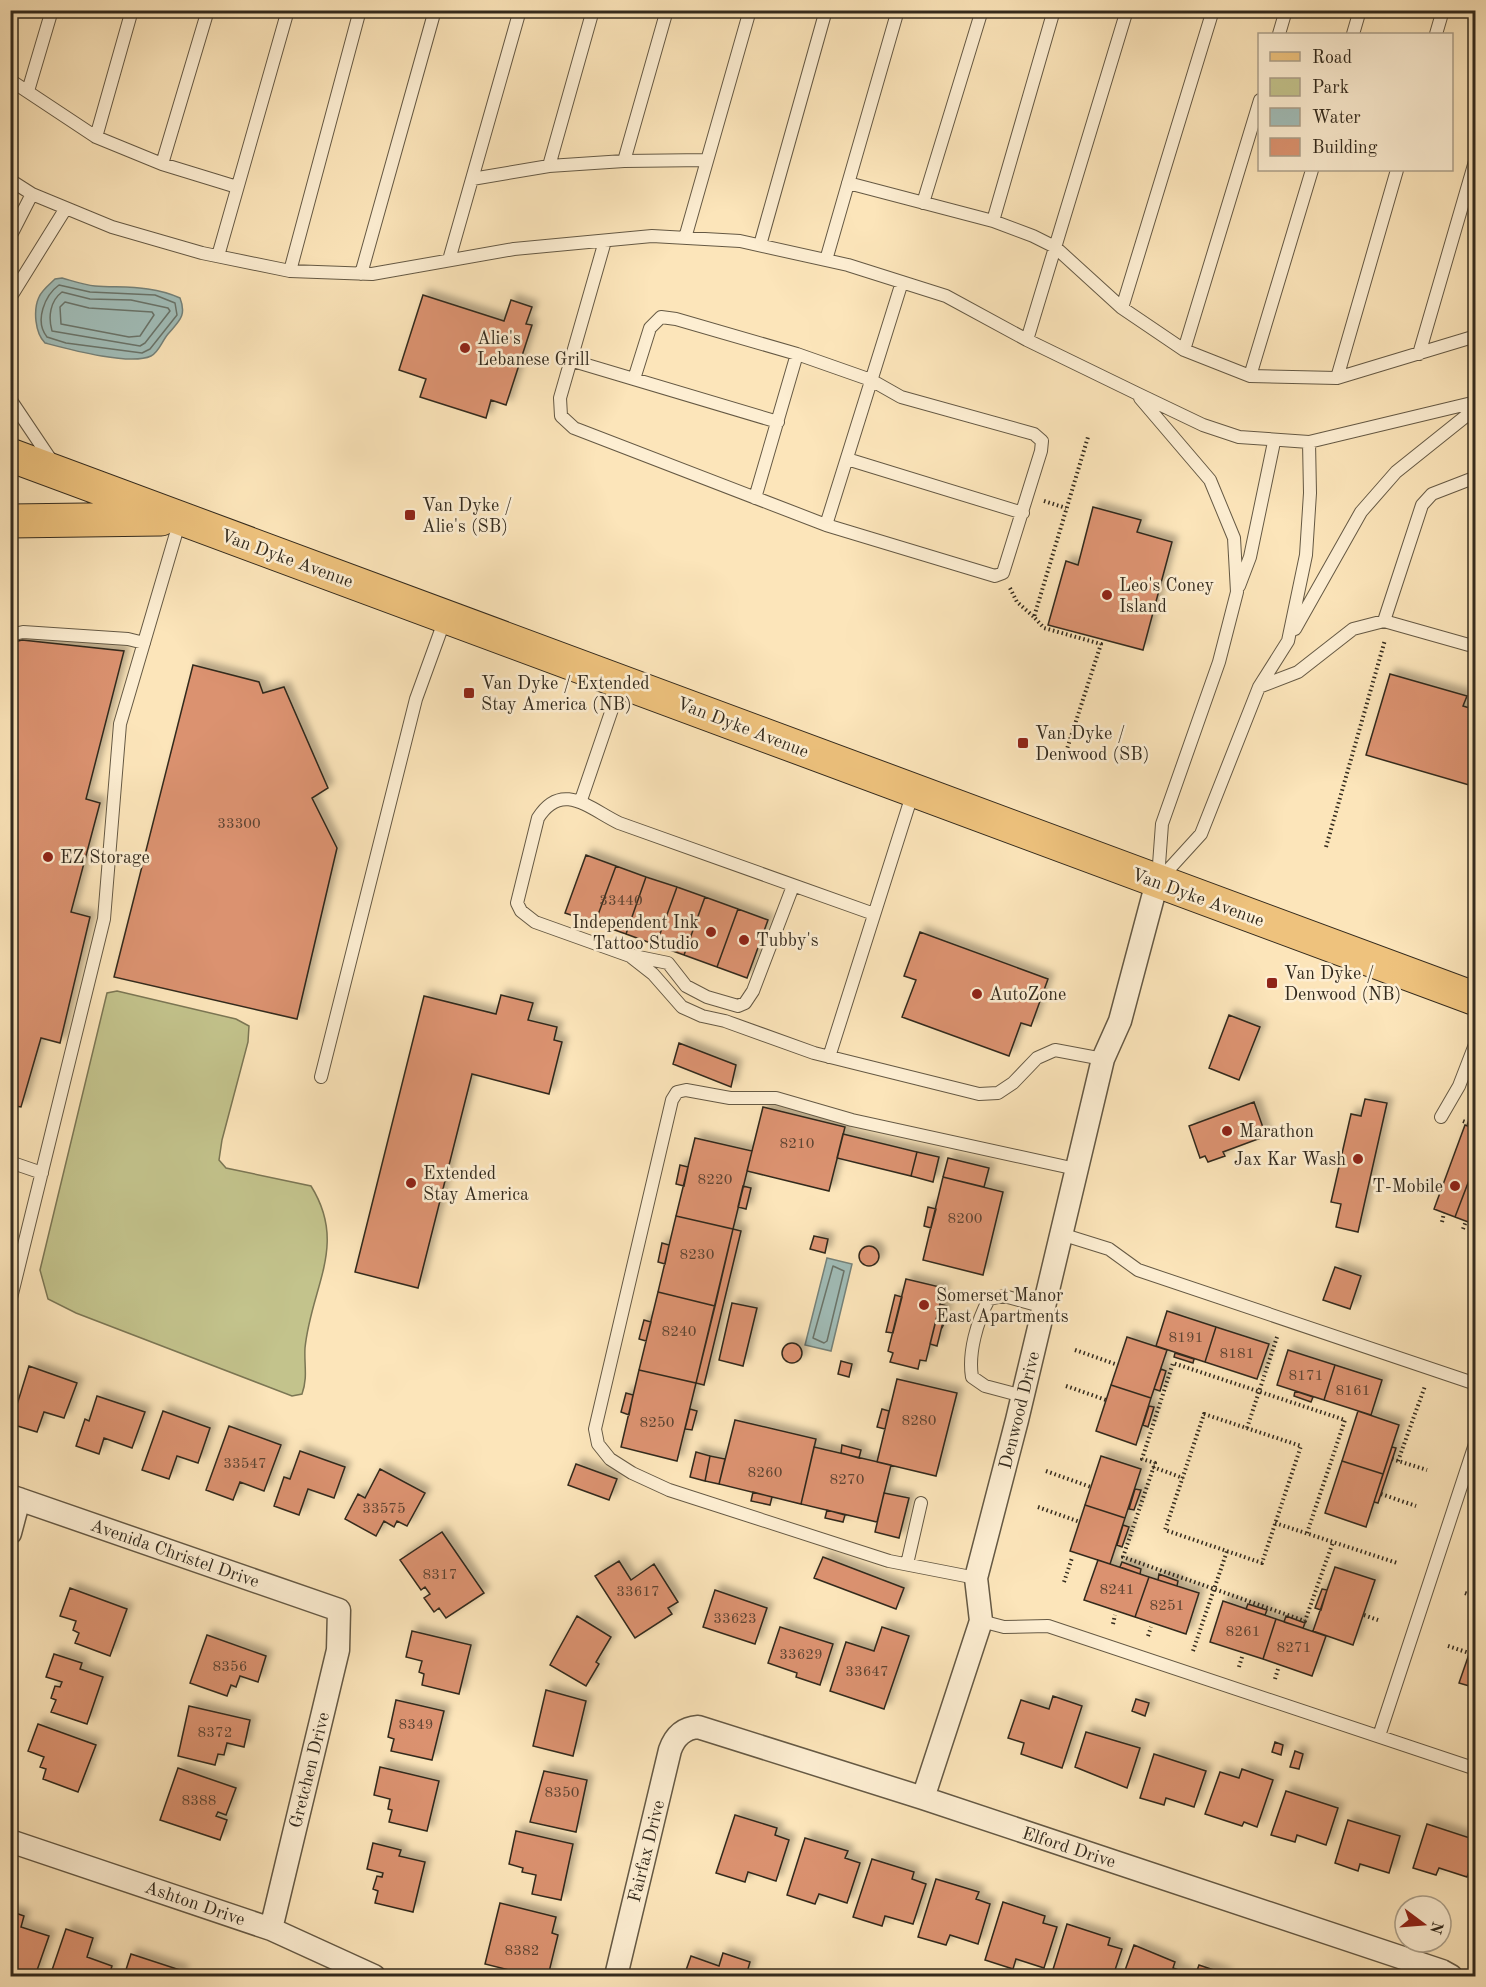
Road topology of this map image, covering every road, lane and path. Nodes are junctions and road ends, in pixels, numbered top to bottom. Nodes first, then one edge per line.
1 (52, 10) edge
2 (132, 10) edge
3 (208, 10) edge
4 (288, 10) edge
5 (360, 10) edge
6 (435, 10) edge
7 (520, 10) edge
8 (593, 10) edge
9 (667, 10) edge
10 (750, 10) edge
11 (826, 10) edge
12 (898, 10) edge
13 (982, 10) edge
14 (1054, 10) edge
15 (1126, 10) edge
16 (1213, 10) edge
17 (1286, 10) edge
18 (1360, 10) edge
19 (1443, 10) edge
20 (1279, 33) edge
21 (1353, 33) edge
22 (1436, 33) edge
23 (10, 80) edge
24 (28, 91) junction
25 (1258, 107) edge
26 (96, 138) junction
27 (1476, 158) edge
28 (707, 160) junction
29 (624, 161) junction
30 (162, 164) junction
31 (549, 166) junction
32 (1312, 171) edge
33 (1397, 171) edge
34 (472, 179) junction
35 (10, 180) edge
36 (848, 183) junction
37 (237, 187) junction
38 (32, 194) junction
39 (922, 204) junction
40 (66, 208) junction
41 (993, 221) junction
42 (10, 237) edge
43 (685, 238) junction
44 (604, 241) junction
45 (760, 245) junction
46 (1055, 247) junction
47 (218, 256) junction
48 (449, 260) junction
49 (826, 260) junction
50 (290, 271) junction
51 (361, 274) junction
52 (902, 282) junction
53 (10, 298) edge
54 (1122, 308) junction
55 (1476, 336) edge
56 (1027, 340) junction
57 (1184, 350) junction
58 (797, 354) junction
59 (1419, 354) junction
60 (570, 360) junction
61 (1250, 376) junction
62 (1337, 378) junction
63 (634, 379) junction
64 (871, 380) junction
65 (1136, 393) junction
66 (10, 399) edge
67 (1476, 402) edge
68 (1476, 408) edge
69 (778, 422) junction
70 (1088, 437) dead end
71 (1274, 442) junction
72 (1309, 442) junction
73 (12, 457) edge
74 (847, 459) junction
75 (60, 474) junction
76 (1476, 477) edge
77 (1028, 496) junction
78 (755, 498) junction
79 (1066, 508) junction
80 (1023, 513) junction
81 (181, 519) junction
82 (10, 521) edge
83 (826, 525) junction
84 (1003, 573) junction
85 (1237, 592) junction
86 (1034, 617) junction
87 (445, 618) junction
88 (1384, 621) junction
89 (10, 635) edge
90 (1288, 641) junction
91 (144, 643) junction
92 (1476, 647) edge
93 (621, 682) junction
94 (1259, 687) junction
95 (1066, 752) dead end
96 (913, 790) junction
97 (581, 800) junction
98 (1326, 847) dead end
99 (1157, 882) junction
100 (793, 886) junction
101 (874, 914) junction
102 (630, 956) junction
103 (1476, 999) edge
104 (1476, 1042) edge
105 (829, 1057) junction
106 (1103, 1059) junction
107 (321, 1077) dead end
108 (1440, 1117) dead end
109 (1463, 1121) dead end
110 (1476, 1126) edge
111 (10, 1162) edge
112 (1076, 1169) junction
113 (42, 1173) junction
114 (1444, 1213) dead end
115 (1466, 1221) dead end
116 (1442, 1222) dead end
117 (1463, 1229) dead end
118 (1061, 1234) junction
119 (10, 1302) edge
120 (1044, 1307) junction
121 (1277, 1337) dead end
122 (1075, 1350) dead end
123 (1118, 1365) dead end
124 (1221, 1372) dead end
125 (1219, 1378) junction
126 (1476, 1383) edge
127 (1425, 1385) dead end
128 (1066, 1386) dead end
129 (1259, 1391) junction
130 (1023, 1396) junction
131 (1302, 1399) dead end
132 (1106, 1400) dead end
133 (1300, 1405) junction
134 (1338, 1410) dead end
135 (1335, 1417) junction
136 (1247, 1428) junction
137 (1476, 1441) edge
138 (1392, 1459) dead end
139 (1398, 1461) junction
140 (1153, 1467) junction
141 (1427, 1470) dead end
142 (1046, 1471) dead end
143 (1183, 1478) junction
144 (1091, 1487) dead end
145 (1380, 1494) dead end
146 (15, 1498) edge
147 (921, 1503) dead end
148 (1416, 1506) dead end
149 (1038, 1507) dead end
150 (1080, 1522) dead end
151 (1275, 1523) junction
152 (10, 1533) edge
153 (1307, 1533) junction
154 (1333, 1542) junction
155 (1227, 1551) junction
156 (1072, 1558) dead end
157 (1397, 1563) dead end
158 (907, 1564) junction
159 (976, 1578) junction
160 (1064, 1581) dead end
161 (1215, 1589) junction
162 (1465, 1593) dead end
163 (1476, 1597) edge
164 (339, 1610) joint
165 (1115, 1615) dead end
166 (1364, 1615) dead end
167 (1378, 1620) dead end
168 (981, 1621) junction
169 (1113, 1624) dead end
170 (1151, 1627) dead end
171 (1148, 1636) dead end
172 (1448, 1646) dead end
173 (1193, 1651) dead end
174 (1469, 1653) dead end
175 (1242, 1657) dead end
176 (1239, 1667) dead end
177 (1278, 1669) dead end
178 (1275, 1679) dead end
179 (685, 1730) joint
180 (1379, 1736) junction
181 (1476, 1769) edge
182 (923, 1798) junction
183 (10, 1841) edge
184 (271, 1929) junction
185 (374, 1977) edge
186 (616, 1977) edge
187 (1451, 1977) edge

1 - 24 lane
2 - 26 lane
3 - 30 lane
4 - 37 lane
5 - 50 lane
6 - 51 lane
7 - 34 lane
8 - 31 lane
9 - 29 lane
10 - 28 lane
11 - 45 lane
12 - 36 lane
13 - 39 lane
14 - 41 lane
15 - 46 lane
16 - 54 lane
17 - 20 lane
18 - 21 lane
19 - 22 lane
23 - 24 lane
24 - 26 lane
25 - 57 lane
26 - 30 lane
27 - 59 lane
28 - 29 lane
28 - 43 lane
29 - 31 lane
30 - 37 lane
31 - 34 lane
32 - 61 lane
33 - 62 lane
34 - 48 lane
35 - 38 lane
36 - 39 lane
36 - 49 lane
37 - 47 lane
38 - 40 lane
38 - 42 lane
39 - 41 lane
40 - 47 lane
40 - 53 lane
41 - 46 lane
43 - 44 lane
43 - 45 lane
44 - 48 lane
44 - 60 lane
45 - 49 lane
46 - 54 lane
46 - 56 lane
47 - 50 lane
48 - 51 lane
49 - 52 lane
50 - 51 lane
52 - 56 lane
52 - 64 lane
54 - 57 lane
55 - 59 lane
56 - 65 lane
57 - 61 lane
58 - 63 lane
58 - 64 lane
58 - 69 lane
59 - 62 lane
60 - 63 lane
60 - 78 lane
61 - 62 lane
63 - 69 lane
64 - 74 lane
64 - 77 lane
65 - 71 lane
65 - 85 lane
66 - 75 lane
67 - 72 lane
68 - 90 lane
69 - 78 lane
70 - 79 path
71 - 72 lane
71 - 85 lane
72 - 90 lane
73 - 75 main road, Van Dyke Avenue
74 - 80 lane
74 - 83 lane
75 - 81 main road, Van Dyke Avenue
76 - 88 lane
77 - 79 path
77 - 80 lane
78 - 83 lane
79 - 86 path
80 - 84 lane
81 - 82 main road
81 - 87 main road, Van Dyke Avenue
81 - 91 lane
83 - 84 lane
84 - 86 path
85 - 99 lane
86 - 95 path
87 - 93 main road, Van Dyke Avenue
87 - 107 lane
88 - 92 lane
88 - 94 lane
88 - 98 path
89 - 91 lane
90 - 94 lane
91 - 113 lane
93 - 96 main road, Van Dyke Avenue
93 - 97 lane
94 - 99 lane
96 - 99 main road, Van Dyke Avenue
96 - 101 lane
97 - 100 lane
97 - 102 lane
99 - 103 main road, Van Dyke Avenue
99 - 106 street, Denwood Drive
100 - 101 lane
100 - 102 lane
101 - 105 lane
102 - 105 lane
104 - 108 lane
105 - 106 lane
106 - 112 street, Denwood Drive
109 - 110 path
111 - 113 lane
112 - 118 street, Denwood Drive
112 - 158 lane
113 - 119 lane
114 - 116 path
115 - 117 path
118 - 120 street, Denwood Drive
118 - 126 lane
120 - 130 street, Denwood Drive
120 - 130 lane
121 - 129 path
122 - 123 path
124 - 125 path
125 - 129 path
125 - 140 path
127 - 139 path
128 - 132 path
129 - 133 path
129 - 136 path
130 - 159 street, Denwood Drive
131 - 133 path
133 - 135 path
134 - 135 path
135 - 153 path
136 - 143 path
136 - 151 path
137 - 180 lane
138 - 139 path
139 - 141 path
140 - 143 path
140 - 161 path
142 - 144 path
143 - 155 path
145 - 148 path
146 - 152 street
146 - 164 street, Avenida Christel Drive
147 - 158 lane
149 - 150 path
151 - 153 path
151 - 155 path
153 - 154 path
154 - 157 path
154 - 161 path
155 - 161 path
156 - 160 path
158 - 159 lane
159 - 168 street, Denwood Drive
161 - 173 path
162 - 163 path
164 - 184 street, Gretchen Drive
165 - 169 path
166 - 167 path
168 - 180 lane
168 - 182 street, Denwood Drive
170 - 171 path
172 - 174 path
175 - 176 path
177 - 178 path
179 - 182 street, Elford Drive
179 - 186 street, Fairfax Drive
180 - 181 lane
182 - 187 street, Elford Drive
183 - 184 street, Ashton Drive
184 - 185 street, Ashton Drive

